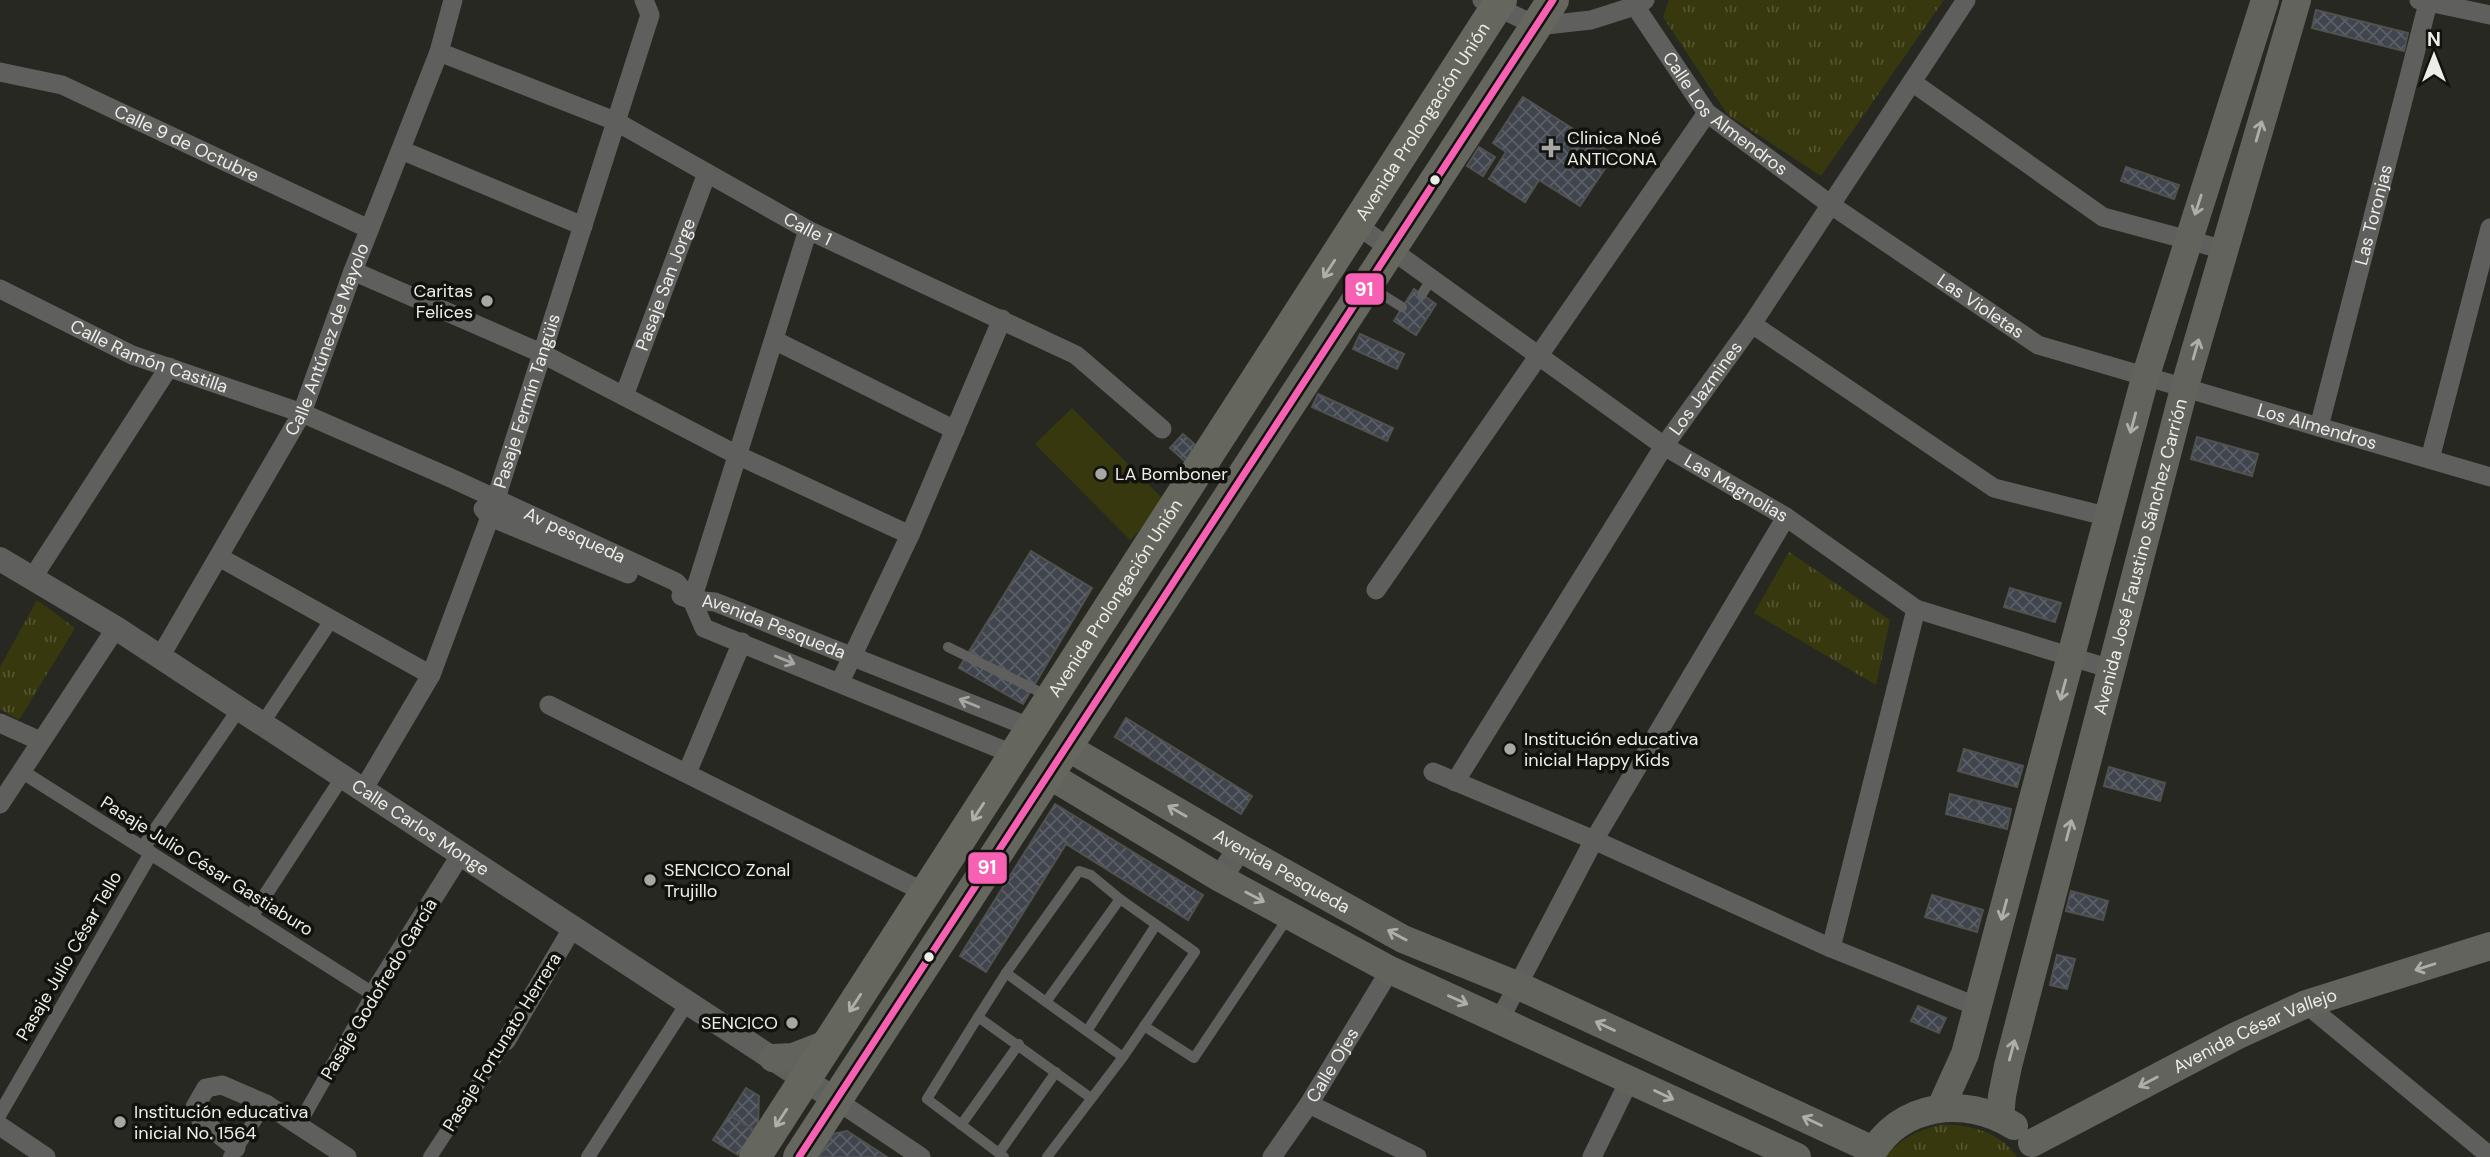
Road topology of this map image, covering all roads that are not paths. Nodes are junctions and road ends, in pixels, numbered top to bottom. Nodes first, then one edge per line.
1 (453, 0) edge
2 (644, 0) edge
3 (1966, 0) edge
4 (2264, 0) edge
5 (2297, 0) edge
6 (2423, 1) edge
7 (1494, 2) edge
8 (1640, 3) edge
9 (1545, 13) edge
10 (2490, 15) edge
11 (439, 52) junction
12 (0, 72) edge
13 (1912, 82) junction
14 (1707, 113) junction
15 (615, 121) junction
16 (401, 150) junction
17 (707, 173) junction
18 (1831, 205) junction
19 (1357, 225) junction
20 (583, 226) junction
21 (2490, 228) edge
22 (369, 229) junction
23 (808, 230) junction
24 (2187, 240) junction
25 (1392, 248) junction
26 (2225, 250) junction
27 (353, 271) junction
28 (1368, 285) junction
29 (0, 289) edge
30 (2482, 298) edge
31 (1402, 307) dead end
32 (1002, 319) junction
33 (1752, 324) junction
34 (774, 340) junction
35 (541, 352) junction
36 (1539, 355) junction
37 (169, 367) junction
38 (2145, 378) junction
39 (2184, 389) junction
40 (624, 396) junction
41 (302, 413) junction
42 (2319, 427) junction
43 (1162, 429) dead end
44 (955, 430) junction
45 (1664, 446) junction
46 (737, 455) junction
47 (2430, 459) junction
48 (1198, 471) junction
49 (2490, 477) edge
50 (1232, 493) junction
51 (493, 508) junction
52 (1786, 517) junction
53 (2109, 517) junction
54 (910, 535) junction
55 (219, 557) junction
56 (0, 559) edge
57 (33, 578) junction
58 (1376, 590) dead end
59 (692, 600) junction
60 (1916, 608) junction
61 (332, 620) junction
62 (116, 628) junction
63 (742, 642) junction
64 (947, 647) dead end
65 (853, 656) junction
66 (160, 657) junction
67 (2072, 657) junction
68 (2111, 669) junction
69 (431, 675) junction
70 (840, 682) junction
71 (1052, 698) junction
72 (549, 705) dead end
73 (239, 709) junction
74 (0, 723) edge
75 (262, 723) junction
76 (1032, 729) junction
77 (40, 741) junction
78 (1067, 747) junction
79 (1015, 755) junction
80 (21, 771) junction
81 (1433, 772) dead end
82 (687, 773) junction
83 (1049, 775) junction
84 (1455, 782) junction
85 (353, 783) junction
86 (0, 804) edge
87 (1594, 840) junction
88 (1240, 848) junction
89 (147, 851) junction
90 (461, 854) junction
91 (1220, 878) junction
92 (926, 892) junction
93 (1120, 899) junction
94 (1290, 916) junction
95 (251, 917) junction
96 (1156, 925) junction
97 (573, 927) junction
98 (2490, 946) edge
99 (1831, 948) junction
100 (1390, 970) junction
101 (1006, 973) junction
102 (1519, 986) junction
103 (373, 994) junction
104 (688, 1002) junction
105 (1046, 1002) junction
106 (2306, 1004) junction
107 (1978, 1007) junction
108 (978, 1017) junction
109 (1500, 1019) junction
110 (1144, 1026) junction
111 (1087, 1031) junction
112 (506, 1041) joint
113 (829, 1043) junction
114 (1019, 1044) junction
115 (1123, 1057) junction
116 (773, 1058) junction
117 (1056, 1072) junction
118 (806, 1079) junction
119 (1630, 1079) junction
120 (1091, 1098) junction
121 (836, 1100) junction
122 (266, 1104) junction
123 (1309, 1104) junction
124 (1941, 1107) junction
125 (0, 1114) edge
126 (2000, 1117) junction
127 (961, 1125) junction
128 (0, 1126) edge
129 (298, 1126) junction
130 (2036, 1150) edge
131 (233, 1152) edge
132 (1872, 1154) edge
133 (1002, 1155) edge
134 (2490, 1156) edge
135 (46, 1157) edge
136 (347, 1157) edge
137 (430, 1157) edge
138 (588, 1157) edge
139 (755, 1157) edge
140 (799, 1157) edge
141 (921, 1157) edge
142 (1047, 1157) edge
143 (1272, 1157) edge
144 (1416, 1157) edge
145 (1592, 1157) edge
146 (1797, 1157) edge

1 - 11 street, Calle Antúnez de Mayolo
2 - 15 street, Pasaje Fermín Tangüis
3 - 13 street, Los Jazmines
4 -> 24 main road
26 -> 5 main road, Avenida José Faustino Sánchez Carrión
6 - 10 street
6 - 42 street, Las Toronjas
7 - 9 street
7 - 19 main road, Avenida Prolongación Unión
8 - 9 street
8 - 14 street, Calle Los Almendros
9 - 25 main road
11 - 15 street, Calle 1
11 - 16 street, Calle Antúnez de Mayolo
12 - 22 street, Calle 9 de Octubre
13 - 18 street, Los Jazmines
13 - 24 street
14 - 18 street, Calle Los Almendros
14 - 36 street
15 - 17 street, Calle 1
15 - 20 street, Pasaje Fermín Tangüis
16 - 20 street
16 - 22 street, Calle Antúnez de Mayolo
17 - 23 street, Calle 1
17 - 40 street, Pasaje San Jorge
18 - 33 street, Los Jazmines
18 - 38 street, Las Violetas
19 - 25 street, Las Magnolias
19 -> 48 main road, Avenida Prolongación Unión
20 - 35 street, Pasaje Fermín Tangüis
21 - 30 street
22 - 27 street, Calle Antúnez de Mayolo
23 - 32 street, Calle 1
23 - 34 street
24 - 26 street
24 - 38 main road
25 - 28 main road
25 - 36 street, Las Magnolias
39 -> 26 main road, Avenida José Faustino Sánchez Carrión
27 - 35 street
27 - 41 street, Calle Antúnez de Mayolo
28 - 31 lane
28 - 50 main road
29 - 37 street, Calle Ramón Castilla
30 - 47 street
32 - 43 street, Calle 1
32 - 44 street
33 - 45 street, Los Jazmines
33 - 53 street
34 - 44 street
34 - 46 street
35 - 40 street
35 - 51 street, Pasaje Fermín Tangüis
36 - 45 street, Las Magnolias
36 - 58 street
37 - 41 street, Calle Ramón Castilla
37 - 57 street
38 - 39 street, Los Almendros
38 -> 53 main road
39 - 42 street, Los Almendros
39 - 68 main road, Avenida José Faustino Sánchez Carrión
40 - 46 street
41 - 51 street
41 - 55 street, Calle Antúnez de Mayolo
42 - 47 street, Los Almendros
44 - 54 street
45 - 52 street, Las Magnolias
45 - 84 street, Los Jazmines
46 - 54 street
46 - 59 street
47 - 49 street, Los Almendros
48 - 50 main road
48 - 71 main road, Avenida Prolongación Unión
50 - 78 main road
51 - 59 street, Avenida Pesqueda
51 - 69 street, Pasaje Fermín Tangüis
52 - 60 street, Las Magnolias
52 - 87 street
53 - 67 main road
54 - 65 street
55 - 61 street
55 - 66 street, Calle Antúnez de Mayolo
56 - 57 street, Calle Carlos Monge
57 - 62 street, Calle Carlos Monge
59 - 63 street, Avenida Pesqueda
59 - 65 street, Avenida Pesqueda
60 - 67 street, Las Magnolias
60 - 99 street
61 - 69 street
61 - 75 street
62 - 66 street, Calle Carlos Monge
62 - 77 street
63 -> 70 street, Avenida Pesqueda
63 - 82 street
64 - 71 lane
65 - 70 street
76 -> 65 street, Avenida Pesqueda
66 - 73 street, Calle Carlos Monge
67 - 68 street, Las Magnolias
67 -> 107 main road
126 -> 68 main road, Avenida José Faustino Sánchez Carrión
69 - 85 street, Pasaje Fermín Tangüis
70 - 79 street, Avenida Pesqueda
71 - 76 main road, Avenida Prolongación Unión
72 - 82 street
73 - 75 street, Calle Carlos Monge
73 - 89 street, Pasaje Julio César Tello
74 - 77 street
75 - 85 street, Calle Carlos Monge
76 - 78 street, Avenida Pesqueda
76 - 79 main road, Avenida Prolongación Unión
77 - 80 street
78 - 83 main road
88 -> 78 main road, Avenida Pesqueda
79 - 83 street, Avenida Pesqueda
79 -> 92 main road, Avenida Prolongación Unión
80 - 86 street
80 - 89 street, Pasaje Julio César Gastiaburo
81 - 84 street
82 - 92 street
83 - 91 main road, Avenida Pesqueda
83 - 121 main road
84 - 87 street
85 - 90 street, Calle Carlos Monge
85 - 95 street
87 - 99 street
87 - 102 street
88 - 91 street
102 -> 88 main road, Avenida Pesqueda
89 - 95 street, Pasaje Julio César Gastiaburo
89 - 125 street, Pasaje Julio César Tello
90 - 97 street, Calle Carlos Monge
90 - 103 street, Pasaje Godofredo García
91 -> 94 main road, Avenida Pesqueda
92 -> 113 main road, Avenida Prolongación Unión
93 - 96 lane
93 - 101 lane
93 - 105 lane
94 - 100 main road, Avenida Pesqueda
94 - 110 lane
95 - 103 street, Pasaje Julio César Gastiaburo
96 - 110 lane
96 - 111 lane
97 - 104 street, Calle Carlos Monge
97 - 112 street, Pasaje Fortunato Herrera
98 -> 106 main road, Avenida César Vallejo
99 - 107 street
100 -> 109 main road, Avenida Pesqueda
100 - 123 street, Calle Ojes
101 - 105 lane
101 - 108 lane
102 - 109 street
132 -> 102 main road, Avenida Pesqueda
103 - 129 street, Pasaje Godofredo García
104 - 116 street, Calle Carlos Monge
104 - 138 street
105 - 111 lane
106 -> 130 main road, Avenida César Vallejo
106 - 134 street
107 - 124 main road
108 - 114 lane
108 - 127 lane
109 - 119 main road, Avenida Pesqueda
110 - 115 lane
111 - 115 lane
112 - 137 street, Pasaje Fortunato Herrera
113 - 116 main road
113 - 118 main road, Avenida Prolongación Unión
114 - 117 lane
114 - 127 lane
115 - 120 lane
116 - 118 street, Calle Carlos Monge
117 - 120 lane
117 - 133 lane
118 - 121 street, Calle Carlos Monge
118 -> 139 main road, Avenida Prolongación Unión
119 - 145 street
119 -> 146 main road, Avenida Pesqueda
120 - 142 lane
121 - 140 main road
121 - 141 street
122 - 129 street
122 - 131 street
122 - 131 street
123 - 143 street, Calle Ojes
123 - 144 street
124 - 126 main road
124 - 132 main road
126 - 130 main road
127 - 133 lane
128 - 135 street
129 - 136 street

